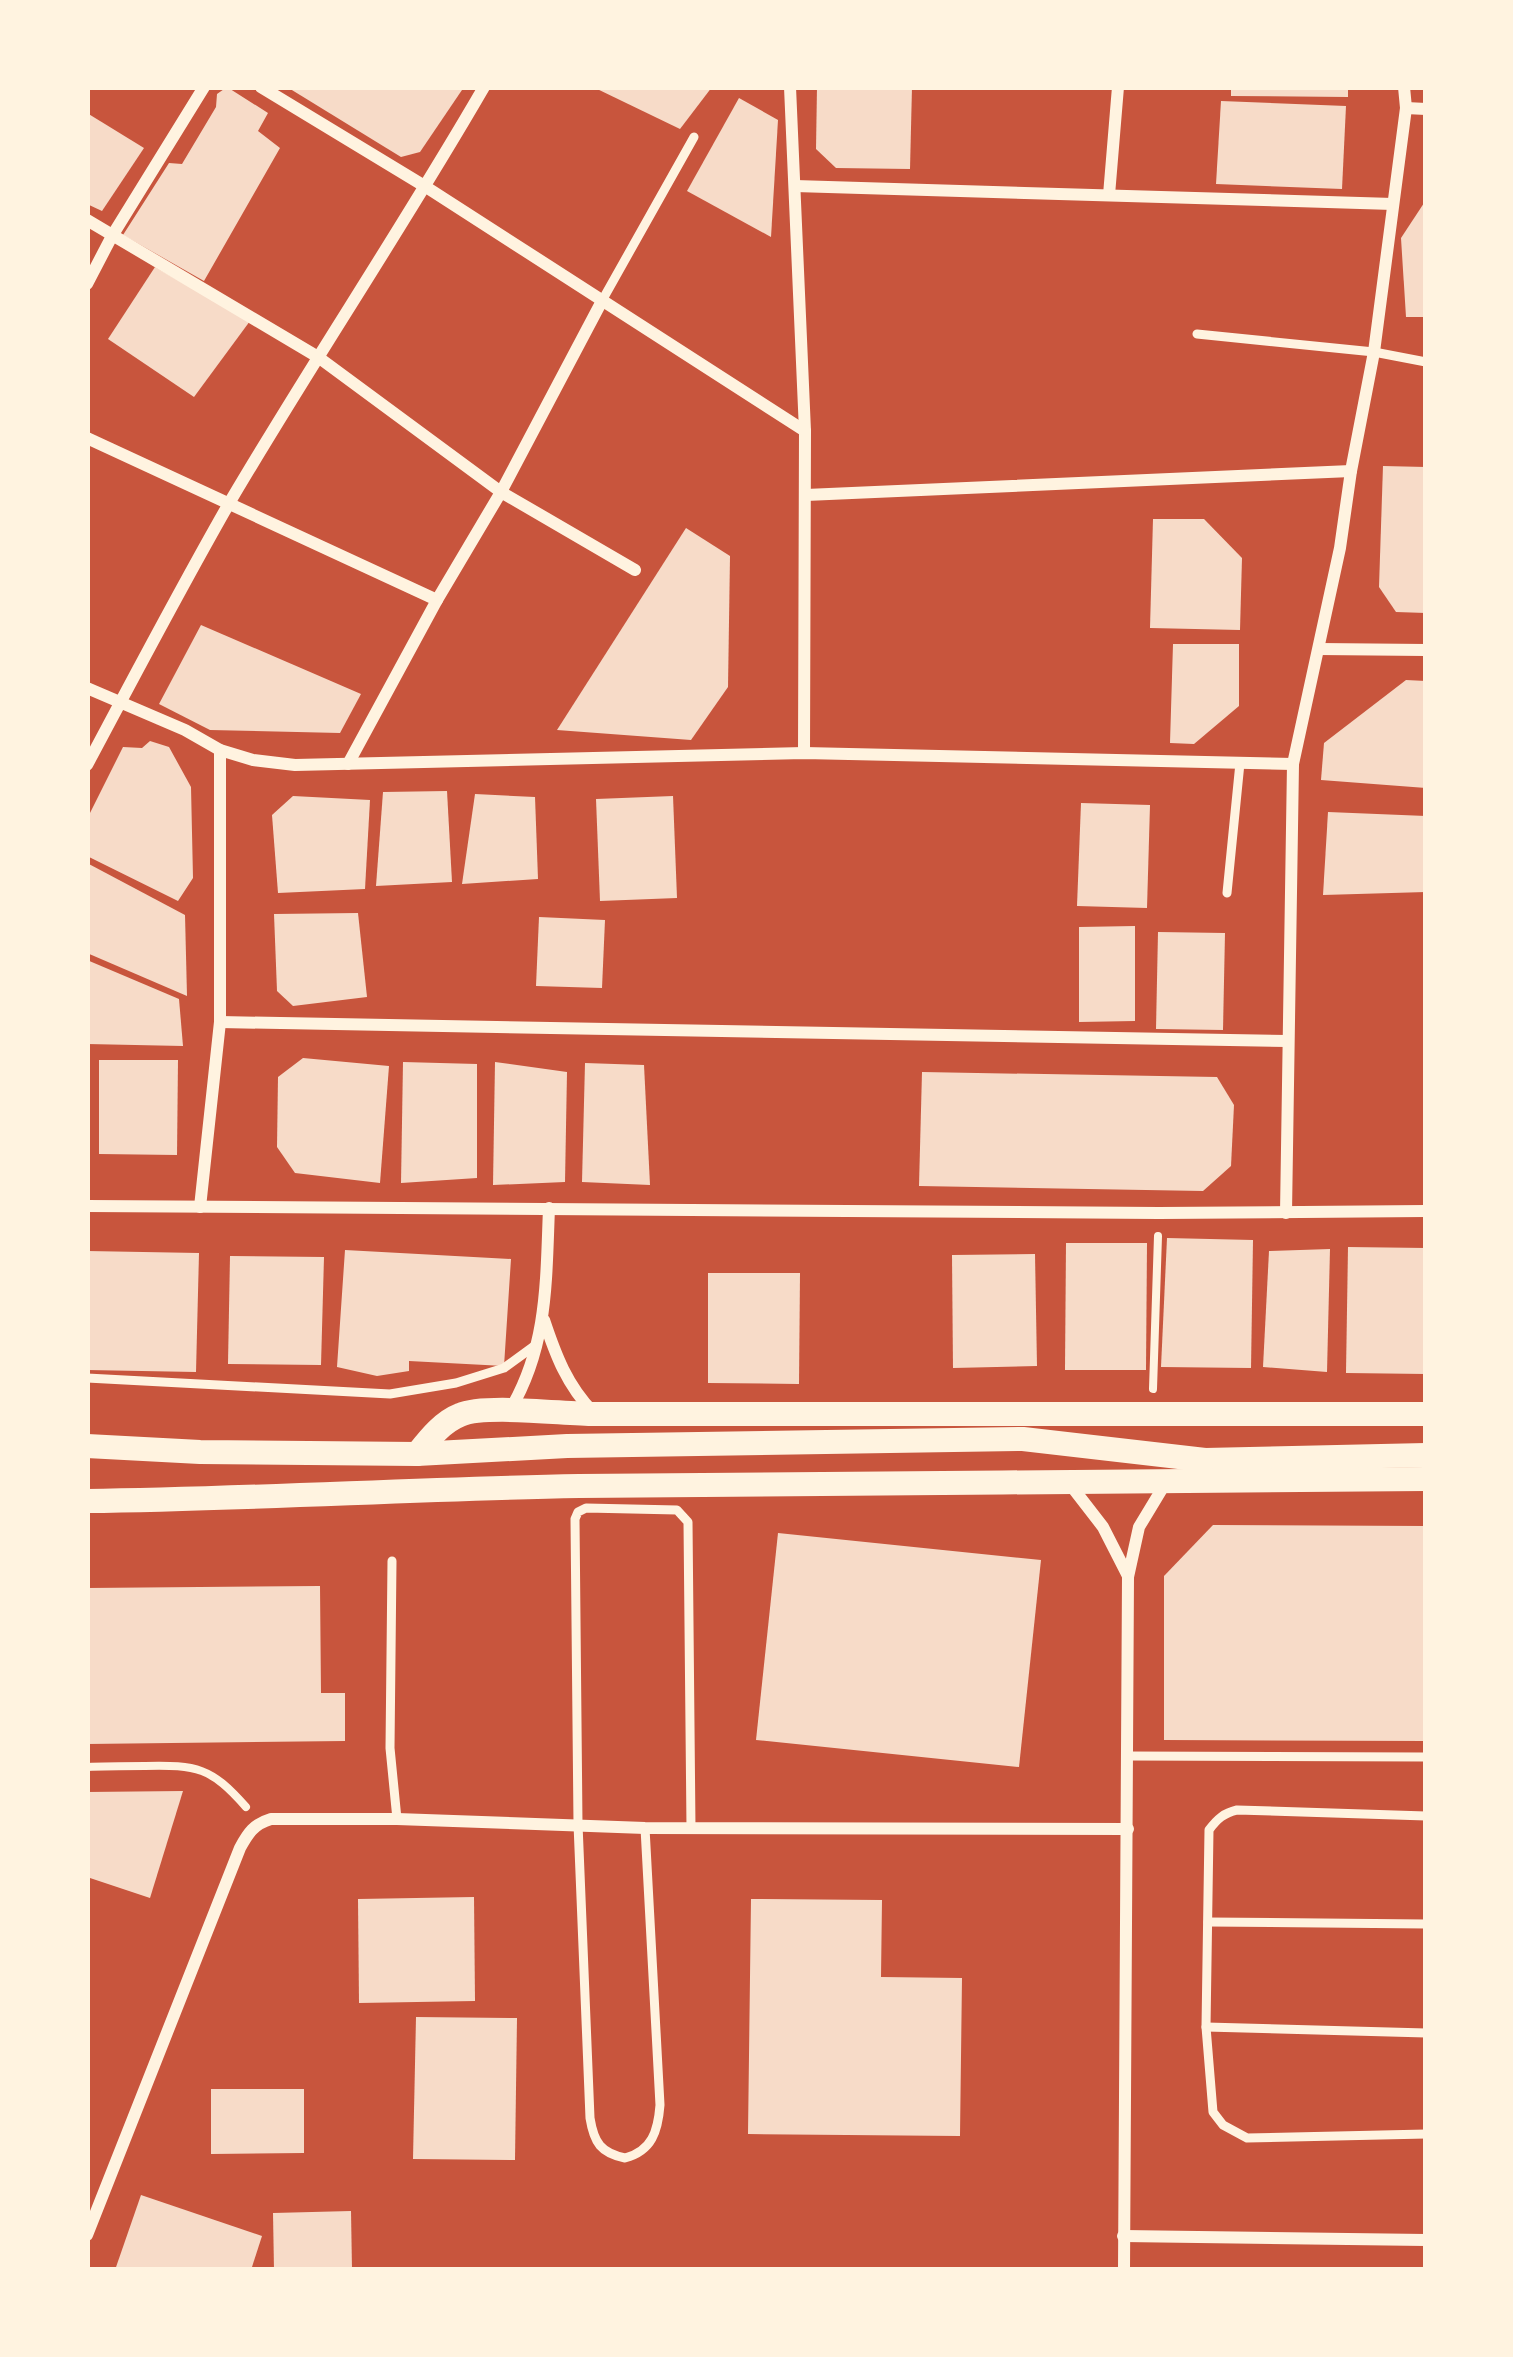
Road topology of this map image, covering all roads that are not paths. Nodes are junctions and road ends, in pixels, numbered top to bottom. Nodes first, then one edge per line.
1 (204, 87) edge
2 (262, 87) edge
3 (484, 87) edge
4 (790, 87) edge
5 (1118, 87) edge
6 (1404, 87) edge
7 (1406, 108) junction
8 (1426, 109) edge
9 (694, 137) dead end
10 (426, 187) junction
11 (795, 187) junction
12 (1109, 195) junction
13 (1393, 204) junction
14 (87, 220) edge
15 (112, 236) junction
16 (87, 284) edge
17 (603, 299) junction
18 (1197, 334) dead end
19 (1374, 352) junction
20 (318, 357) junction
21 (1426, 362) edge
22 (805, 431) junction
23 (87, 438) edge
24 (1351, 471) junction
25 (501, 492) junction
26 (806, 495) junction
27 (230, 502) junction
28 (635, 569) dead end
29 (437, 600) junction
30 (1319, 649) junction
31 (1426, 650) edge
32 (87, 688) edge
33 (120, 704) junction
34 (220, 750) junction
35 (804, 753) junction
36 (348, 764) junction
37 (1240, 764) junction
38 (1293, 764) junction
39 (87, 765) edge
40 (1227, 893) dead end
41 (220, 1022) junction
42 (1287, 1041) junction
43 (87, 1206) edge
44 (200, 1207) junction
45 (549, 1208) junction
46 (1426, 1211) edge
47 (1286, 1213) junction
48 (544, 1319) junction
49 (538, 1344) junction
50 (87, 1378) edge
51 (509, 1412) junction
52 (595, 1414) junction
53 (1426, 1414) edge
54 (87, 1446) edge
55 (417, 1454) junction
56 (1426, 1456) edge
57 (1426, 1478) edge
58 (1069, 1483) junction
59 (1166, 1484) junction
60 (87, 1501) edge
61 (392, 1561) dead end
62 (1128, 1576) junction
63 (1127, 1756) junction
64 (1426, 1757) edge
65 (1426, 1816) edge
66 (397, 1819) junction
67 (578, 1824) junction
68 (645, 1828) junction
69 (691, 1828) junction
70 (1127, 1829) junction
71 (1208, 1922) junction
72 (1426, 1924) edge
73 (1206, 2027) junction
74 (1426, 2033) edge
75 (1426, 2134) edge
76 (87, 2235) edge
77 (1123, 2236) junction
78 (1426, 2240) edge
79 (1124, 2270) edge

1 - 15 street
2 - 10 street
3 - 10 street
4 - 11 street
5 - 12 street
6 - 7 street
7 - 8 street
7 - 13 street
9 - 17 lane
10 - 17 street
10 - 20 street
11 - 12 street
11 - 22 street
12 - 13 street
13 - 19 street
14 - 15 street
15 - 16 street
15 - 20 street
17 - 22 street
17 - 25 street
18 - 19 lane
19 - 21 lane
19 - 24 street
20 - 25 street
20 - 27 street
22 - 26 street
23 - 27 street
24 - 26 street
24 - 30 street
25 - 28 street
25 - 29 street
26 - 35 street
27 - 29 street
27 - 33 street
29 - 36 street
30 - 31 street
30 - 38 street
32 - 33 street
33 - 34 street
33 - 39 street
34 - 36 street
34 - 41 street
35 - 36 street
35 - 37 street
37 - 38 street
37 - 40 lane
38 - 42 street
41 - 42 street
41 - 44 street
42 - 47 street
43 - 44 street
44 - 45 street
45 - 47 street
45 - 48 street
46 - 47 street
48 - 49 street
48 - 52 street
49 - 50 lane
49 - 51 street
51 - 52 main road
51 - 55 main road
52 - 53 main road
54 - 55 main road
55 - 56 main road
57 - 59 main road
58 - 59 main road
58 - 60 main road
58 - 62 street
59 - 62 street
61 - 66 lane
62 - 63 street
63 - 64 lane
63 - 70 street
65 - 71 lane
66 - 67 street
66 - 76 street
67 - 68 street
67 - 68 lane
67 - 69 lane
68 - 69 street
69 - 70 street
70 - 77 street
71 - 72 lane
71 - 73 lane
73 - 74 lane
73 - 75 lane
77 - 78 street
77 - 79 street

